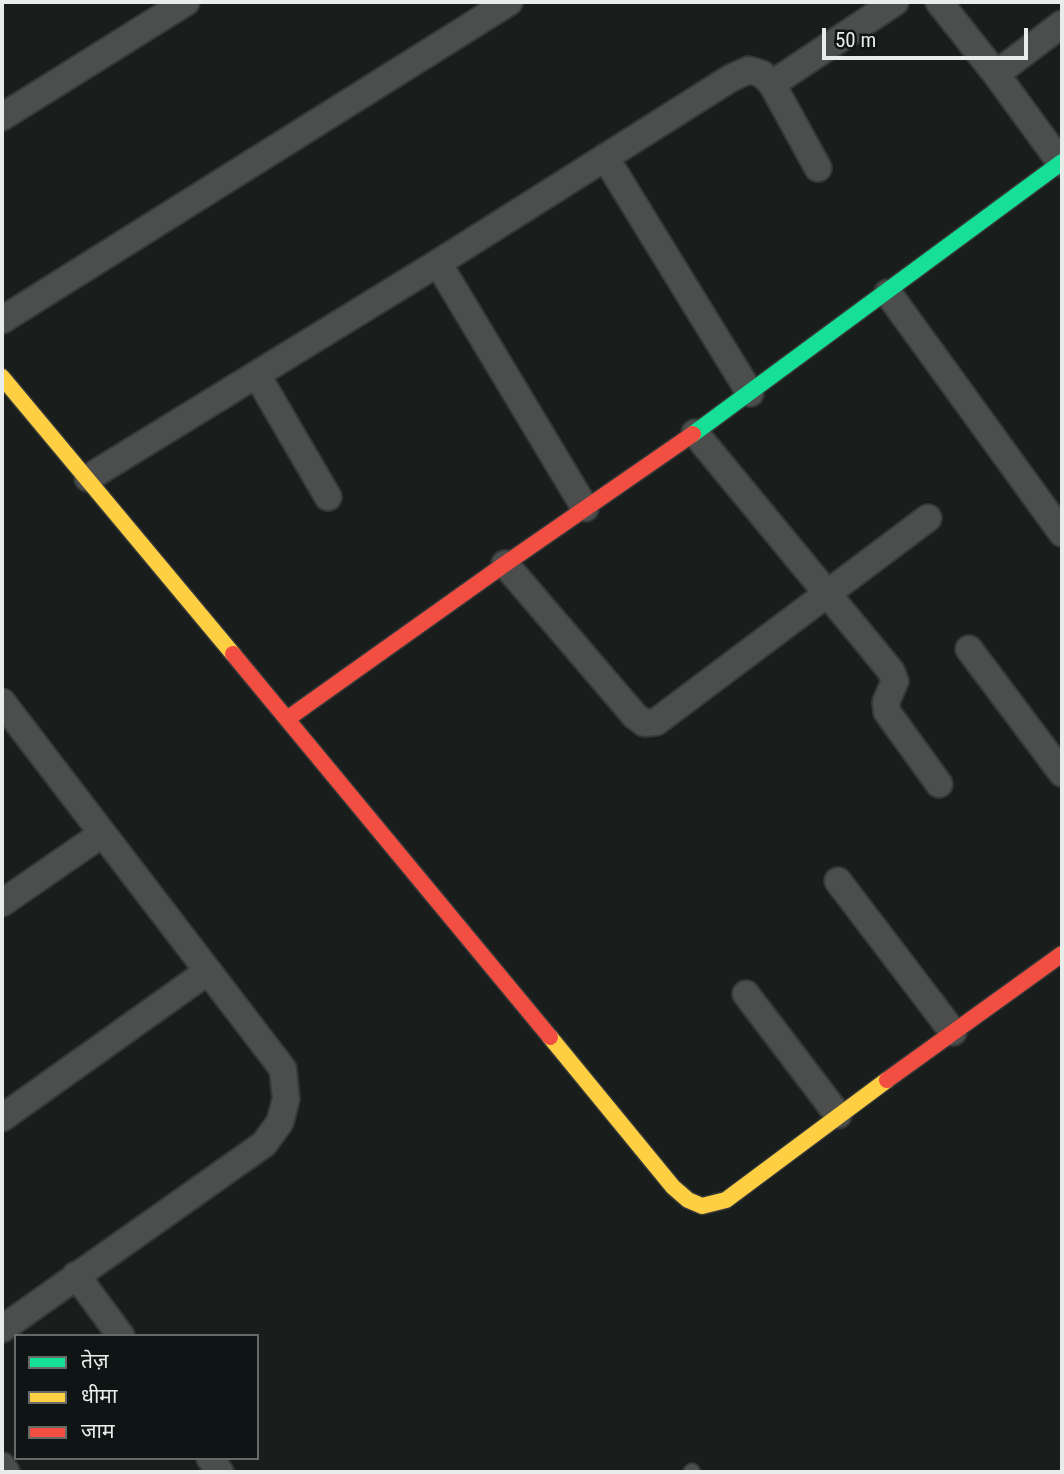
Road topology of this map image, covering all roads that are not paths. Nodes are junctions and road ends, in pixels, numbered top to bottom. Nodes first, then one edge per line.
1 (186, 2) edge
2 (509, 2) edge
3 (895, 2) edge
4 (939, 2) edge
5 (1062, 24) edge
6 (996, 74) junction
7 (772, 84) junction
8 (2, 117) edge
9 (606, 157) junction
10 (1062, 163) edge
11 (818, 168) dead end
12 (438, 263) junction
13 (888, 293) junction
14 (2, 320) edge
15 (257, 374) junction
16 (2, 377) edge
17 (750, 393) junction
18 (695, 433) junction
19 (88, 478) junction
20 (328, 497) dead end
21 (585, 508) junction
22 (928, 518) dead end
23 (1062, 533) edge
24 (505, 564) junction
25 (825, 593) junction
26 (968, 649) dead end
27 (2, 702) edge
28 (287, 719) junction
29 (1062, 773) edge
30 (939, 784) dead end
31 (102, 834) junction
32 (838, 881) dead end
33 (2, 903) edge
34 (1062, 954) edge
35 (207, 972) junction
36 (746, 994) dead end
37 (953, 1032) junction
38 (838, 1115) junction
39 (2, 1118) edge
40 (76, 1275) junction
41 (2, 1329) edge
42 (120, 1334) edge
43 (2, 1466) edge
44 (6, 1472) edge

1 - 8 street
2 - 14 street
3 - 7 street
4 - 6 street
5 - 6 street
6 - 10 street
7 - 9 street
7 - 11 street
9 - 12 street
9 - 17 street
10 - 13 street
12 - 15 street
12 - 21 street
13 - 17 street
13 - 23 street
15 - 19 street
15 - 20 street
16 - 19 street
17 - 18 street
18 - 21 street
18 - 25 street
19 - 28 street
21 - 24 street
22 - 25 street
24 - 25 street
24 - 28 street
25 - 30 street
26 - 29 street
27 - 31 street
28 - 38 street
31 - 33 street
31 - 35 street
32 - 37 street
34 - 37 street
35 - 39 street
35 - 40 street
36 - 38 street
37 - 38 street
40 - 41 street
40 - 42 street
43 - 44 street

